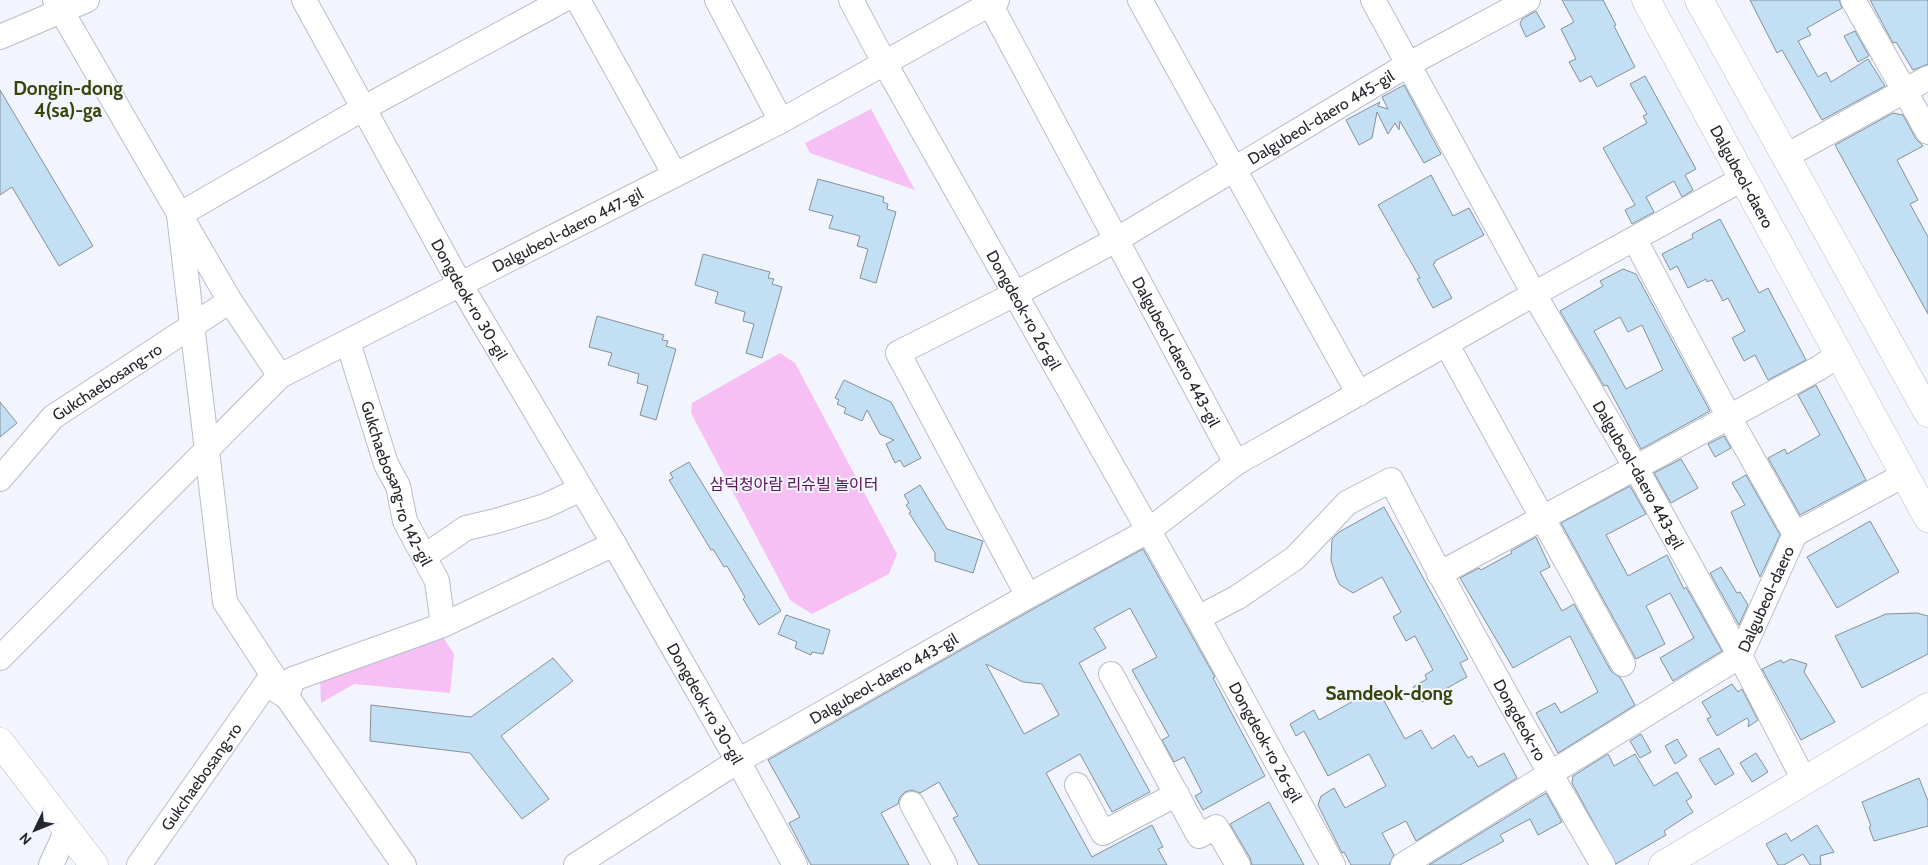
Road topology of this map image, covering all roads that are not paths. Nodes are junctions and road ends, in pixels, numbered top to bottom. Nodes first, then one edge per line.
1 (87, 0) edge
2 (304, 0) edge
3 (563, 0) edge
4 (578, 0) edge
5 (717, 0) edge
6 (851, 0) edge
7 (1140, 0) edge
8 (1373, 0) edge
9 (1528, 0) edge
10 (1646, 0) edge
11 (1699, 0) edge
12 (1853, 0) edge
13 (992, 1) edge
14 (58, 6) edge
15 (0, 36) edge
16 (884, 62) junction
17 (1409, 64) junction
18 (1928, 78) edge
19 (1904, 91) junction
20 (364, 108) junction
21 (781, 121) junction
22 (1928, 132) edge
23 (1786, 156) junction
24 (1233, 170) junction
25 (675, 175) junction
26 (1744, 178) junction
27 (180, 215) junction
28 (1116, 240) junction
29 (1635, 240) junction
30 (460, 284) junction
31 (1015, 294) junction
32 (1534, 294) junction
33 (230, 301) junction
34 (192, 326) junction
35 (348, 342) junction
36 (1447, 345) junction
37 (1840, 354) junction
38 (280, 376) junction
39 (1359, 394) junction
40 (1928, 413) edge
41 (1729, 417) junction
42 (207, 450) junction
43 (1236, 463) junction
44 (1636, 468) junction
45 (1904, 475) junction
46 (0, 479) edge
47 (581, 489) junction
48 (1928, 518) edge
49 (1541, 519) junction
50 (1148, 531) junction
51 (1795, 534) junction
52 (614, 544) junction
53 (425, 556) junction
54 (1439, 574) junction
55 (1028, 596) junction
56 (1198, 618) junction
57 (443, 625) junction
58 (1740, 656) junction
59 (0, 658) edge
60 (1623, 664) dead end
61 (1111, 674) dead end
62 (287, 697) junction
63 (1924, 712) edge
64 (0, 742) edge
65 (738, 762) junction
66 (1550, 773) junction
67 (1804, 780) junction
68 (1077, 785) dead end
69 (1177, 794) junction
70 (912, 804) dead end
71 (67, 830) junction
72 (51, 865) edge
73 (94, 865) edge
74 (139, 865) edge
75 (404, 865) edge
76 (576, 865) edge
77 (795, 865) edge
78 (945, 865) edge
79 (1238, 865) edge
80 (1333, 865) edge
81 (1403, 865) edge
82 (1603, 865) edge
83 (1663, 865) edge

1 - 14 street
2 - 20 street, Dongdeok-ro 30-gil
3 - 20 street
4 - 25 street
5 - 21 street
6 - 16 street, Dongdeok-ro 26-gil
7 - 24 street
8 - 17 street
9 - 17 street, Dalgubeol-daero 445-gil
10 - 26 main road, Dalgubeol-daero
11 - 23 main road
12 - 19 street
13 - 16 street, Dalgubeol-daero 447-gil
13 - 28 street
14 - 15 street
14 - 27 street
16 - 21 street, Dalgubeol-daero 447-gil
16 - 31 street, Dongdeok-ro 26-gil
17 - 24 street, Dalgubeol-daero 445-gil
17 - 32 street
18 - 19 street
19 - 22 street
19 - 23 street
20 - 27 street
20 - 30 street, Dongdeok-ro 30-gil
21 - 25 street, Dalgubeol-daero 447-gil
23 - 40 main road
24 - 28 street, Dalgubeol-daero 445-gil
24 - 39 street
25 - 30 street, Dalgubeol-daero 447-gil
26 - 29 street, Dalgubeol-daero 443-gil
26 - 37 main road, Dalgubeol-daero
27 - 33 street
27 - 34 street
28 - 31 street, Dalgubeol-daero 445-gil
28 - 43 street, Dalgubeol-daero 443-gil
29 - 32 street, Dalgubeol-daero 443-gil
29 - 41 street
30 - 35 street
30 - 47 street, Dongdeok-ro 30-gil
31 - 50 street, Dongdeok-ro 26-gil
31 - 55 street, Dalgubeol-daero 445-gil
32 - 36 street, Dalgubeol-daero 443-gil
32 - 44 street, Dalgubeol-daero 443-gil
33 - 34 street, Gukchaebosang-ro
33 - 38 street
34 - 42 street
34 - 46 street, Gukchaebosang-ro
35 - 38 street
35 - 53 street, Gukchaebosang-ro 142-gil
36 - 39 street, Dalgubeol-daero 443-gil
36 - 49 street
37 - 41 street
37 - 45 main road, Dalgubeol-daero
38 - 42 street
39 - 43 street, Dalgubeol-daero 443-gil
41 - 44 street
41 - 51 street
42 - 59 street
42 - 62 street
43 - 50 street, Dalgubeol-daero 443-gil
44 - 49 street
44 - 58 street, Dalgubeol-daero 443-gil
45 - 48 main road, Dalgubeol-daero
45 - 51 street, Dalgubeol-daero
47 - 52 street, Dongdeok-ro 30-gil
47 - 53 street
49 - 54 street
49 - 60 street
50 - 55 street, Dalgubeol-daero 443-gil
50 - 56 street, Dongdeok-ro 26-gil
51 - 58 street, Dalgubeol-daero
52 - 57 street
52 - 65 street, Dongdeok-ro 30-gil
53 - 57 street, Gukchaebosang-ro 142-gil
54 - 56 street, Dongdeok-ro
54 - 66 street, Dongdeok-ro
55 - 65 street, Dalgubeol-daero 443-gil
56 - 80 street, Dongdeok-ro 26-gil
57 - 62 street
58 - 66 street, Dalgubeol-daero
58 - 67 street
61 - 69 street
62 - 74 street, Gukchaebosang-ro
62 - 75 street
63 - 67 main road
64 - 71 main road
65 - 76 street, Dalgubeol-daero 443-gil
65 - 77 street, Dongdeok-ro 30-gil
66 - 81 street
66 - 82 street, Dongdeok-ro
67 - 83 main road
68 - 69 street
69 - 79 street
70 - 78 street
71 - 72 street
71 - 73 main road

